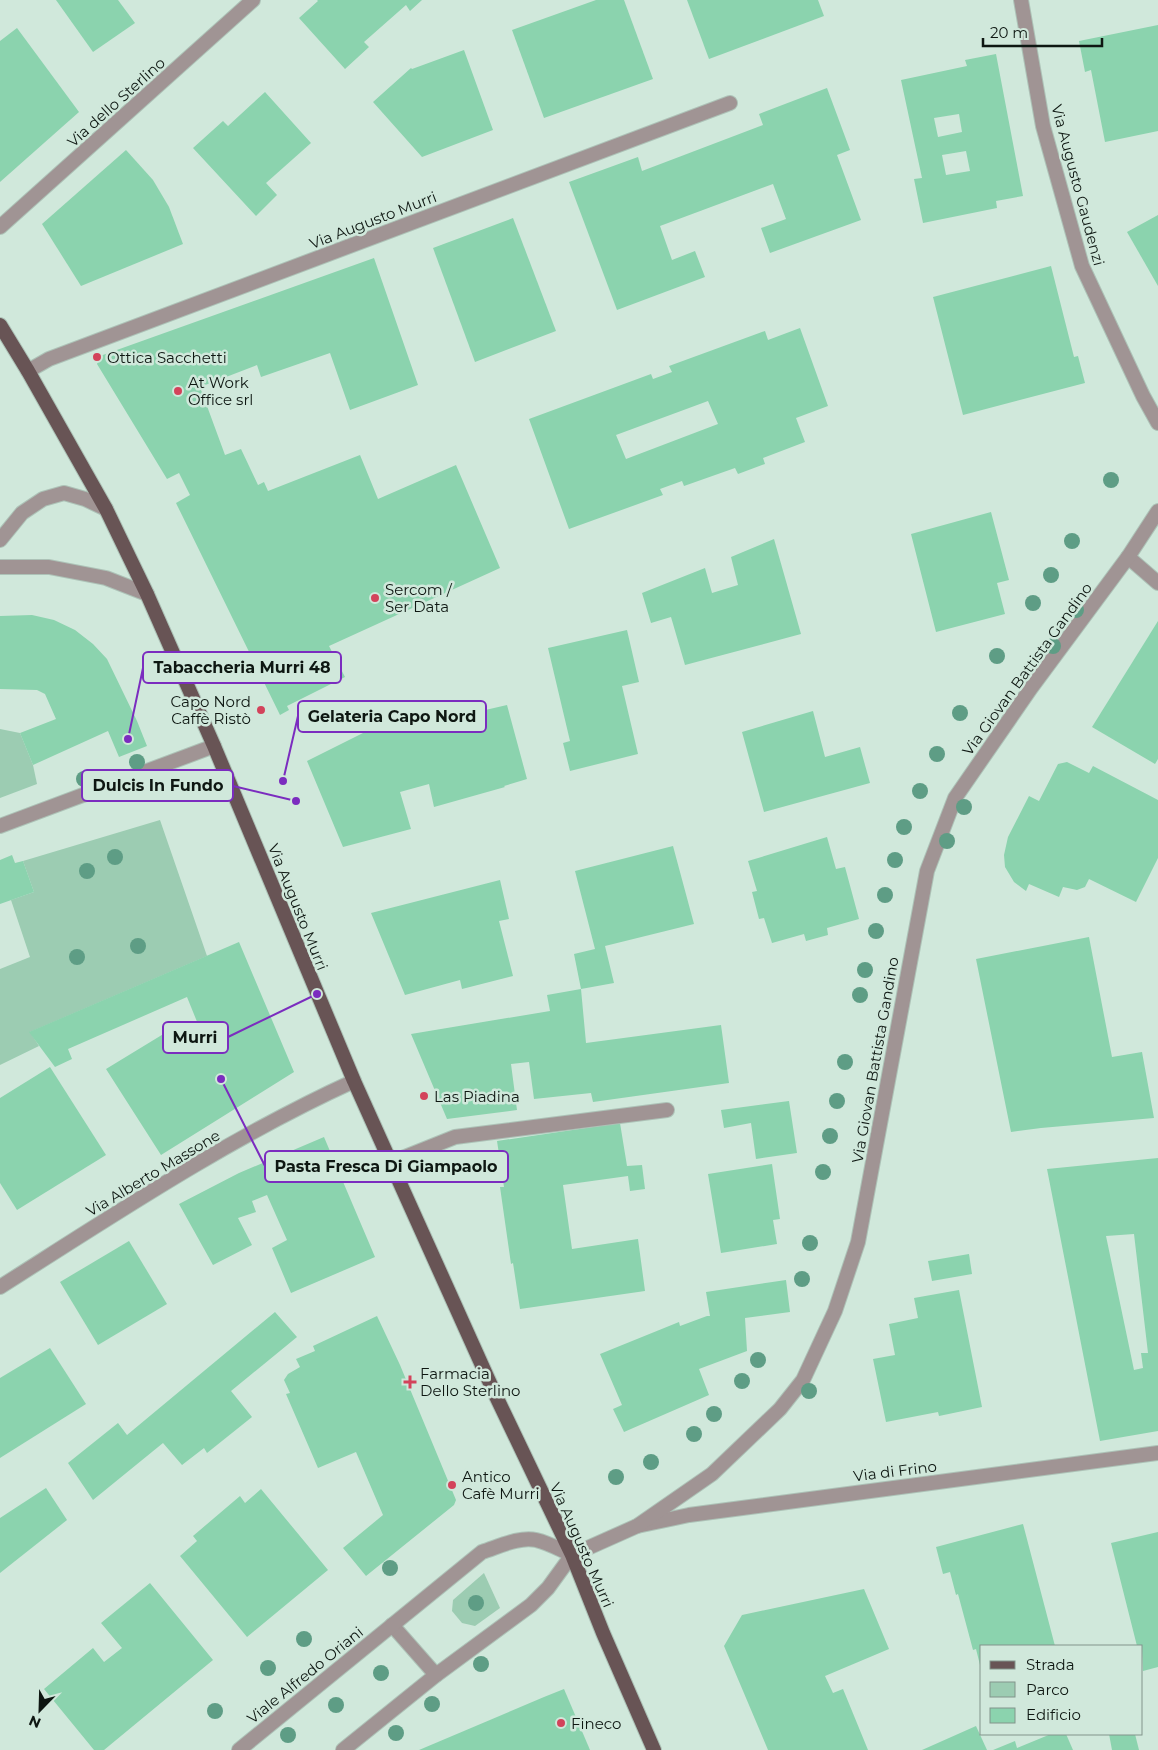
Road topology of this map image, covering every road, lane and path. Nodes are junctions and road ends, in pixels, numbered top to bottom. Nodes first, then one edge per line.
1 (253, 0) edge
2 (1021, 0) edge
3 (730, 103) dead end
4 (0, 227) edge
5 (0, 325) edge
6 (28, 371) junction
7 (1158, 424) edge
8 (106, 509) junction
9 (1158, 511) edge
10 (0, 540) edge
11 (1128, 557) junction
12 (0, 567) edge
13 (1158, 583) edge
14 (147, 594) junction
15 (214, 746) junction
16 (0, 826) edge
17 (354, 1081) junction
18 (667, 1110) dead end
19 (390, 1163) junction
20 (0, 1287) edge
21 (1158, 1452) edge
22 (637, 1526) junction
23 (572, 1556) junction
24 (392, 1625) junction
25 (436, 1675) junction
26 (239, 1750) edge
27 (343, 1750) edge
28 (654, 1750) edge

1 - 4 street, Via dello Sterlino
2 - 7 street, Via Augusto Gaudenzi
3 - 6 street, Via Augusto Murri
5 - 6 main road, Via Augusto Murri
6 - 8 main road, Via Augusto Murri
8 - 10 street
8 - 14 main road, Via Augusto Murri
9 - 11 street, Via Giovan Battista Gandino
11 - 13 street
11 - 22 street, Via Giovan Battista Gandino
12 - 14 street
14 - 15 main road, Via Augusto Murri
15 - 16 street
15 - 17 main road, Via Augusto Murri
17 - 19 main road, Via Augusto Murri
17 - 20 street, Via Alberto Massone
18 - 19 street
19 - 23 main road, Via Augusto Murri
21 - 22 street, Via di Frino
22 - 23 street, Via Giovan Battista Gandino
23 - 24 street, Viale Alfredo Oriani
23 - 25 street
23 - 28 main road, Via Augusto Murri
24 - 25 street
24 - 26 street, Viale Alfredo Oriani
25 - 27 street

